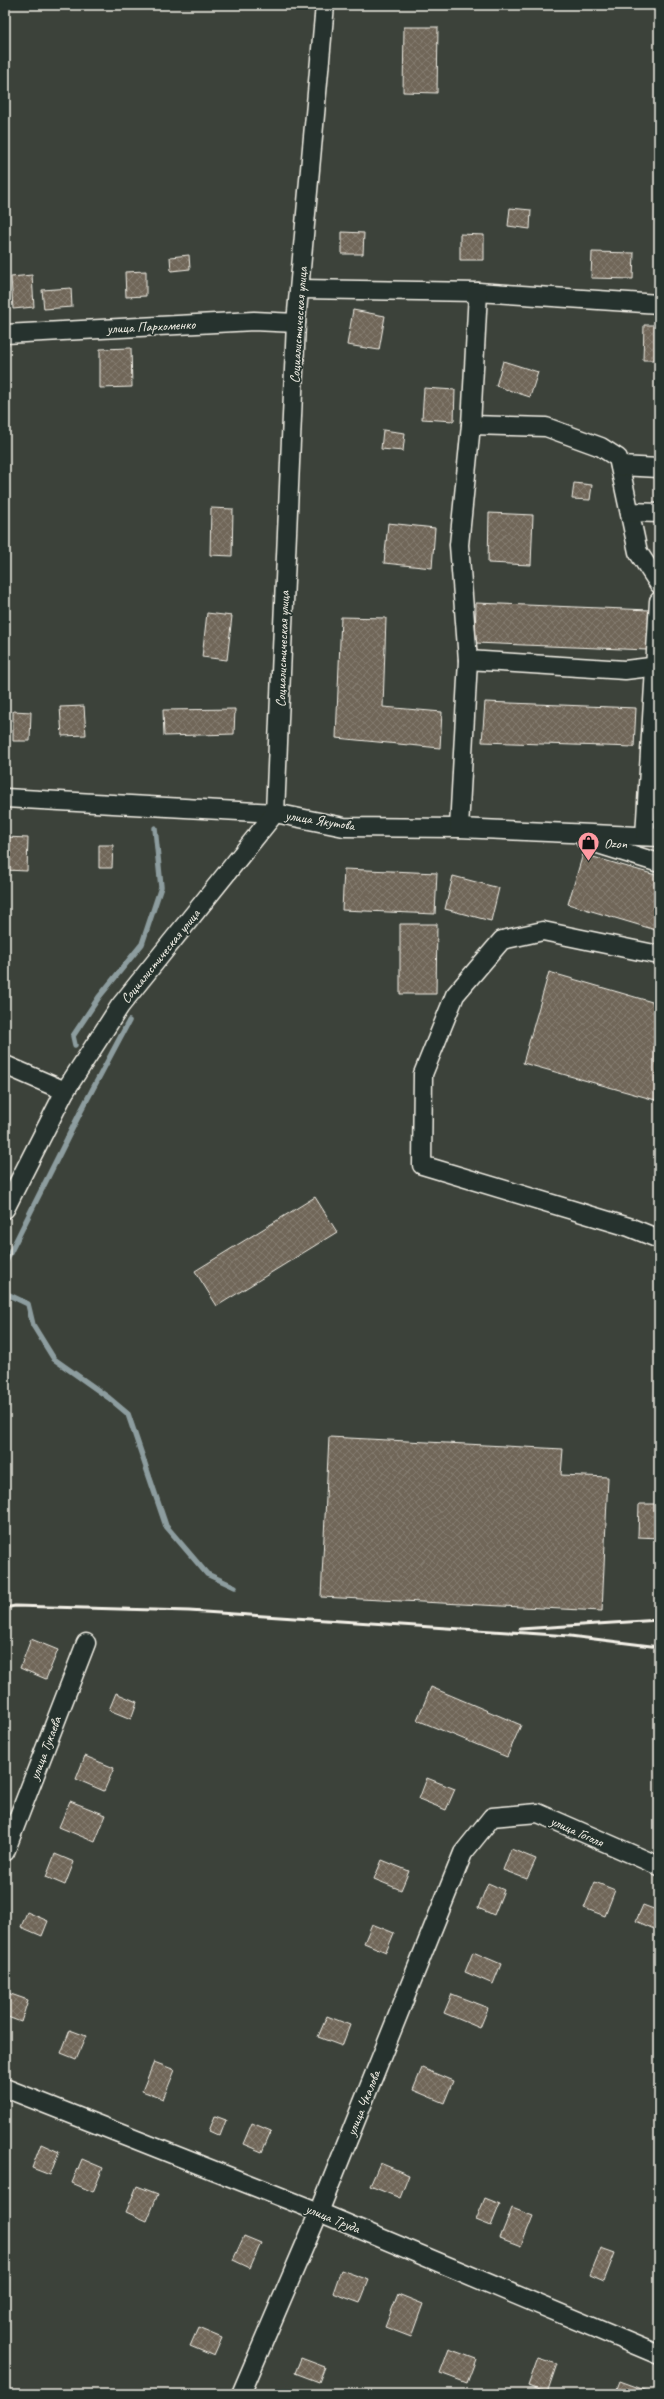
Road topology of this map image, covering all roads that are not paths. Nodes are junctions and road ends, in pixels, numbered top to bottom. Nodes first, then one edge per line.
1 (325, 5) edge
2 (301, 289) junction
3 (478, 292) junction
4 (659, 304) edge
5 (296, 323) junction
6 (5, 334) edge
7 (471, 425) junction
8 (620, 466) junction
9 (659, 468) edge
10 (630, 512) junction
11 (659, 513) edge
12 (659, 584) edge
13 (659, 601) edge
14 (468, 660) junction
15 (657, 666) edge
16 (5, 798) edge
17 (275, 813) junction
18 (459, 828) junction
19 (562, 833) junction
20 (652, 836) edge
21 (659, 863) edge
22 (659, 955) edge
23 (5, 1065) edge
24 (65, 1091) junction
25 (5, 1209) edge
26 (659, 1239) edge
27 (86, 1643) dead end
28 (492, 1817) joint
29 (5, 1852) edge
30 (659, 1866) edge
31 (5, 2088) edge
32 (319, 2212) junction
33 (659, 2355) edge
34 (241, 2394) edge

1 - 2 street, Социалистическая улица
2 - 3 street
2 - 5 street, Социалистическая улица
3 - 4 street
3 - 7 street
5 - 6 street, улица Пархоменко
5 - 17 street, Социалистическая улица
7 - 8 street
7 - 14 street
8 - 9 street
8 - 10 street
10 - 11 street
10 - 12 street
13 - 15 street
14 - 15 street
14 - 18 street
15 - 20 street
16 - 17 street, улица Якутова
17 - 18 street, улица Якутова
17 - 24 street, Социалистическая улица
18 - 19 street, улица Якутова
19 - 20 street, улица Якутова
19 - 21 street
22 - 26 street
23 - 24 street
24 - 25 street, Социалистическая улица
27 - 29 street, улица Тукаева
28 - 30 street, улица Гоголя
28 - 32 street, улица Чкалова
31 - 32 street, улица Труда
32 - 33 street, улица Труда
32 - 34 street, улица Чкалова

